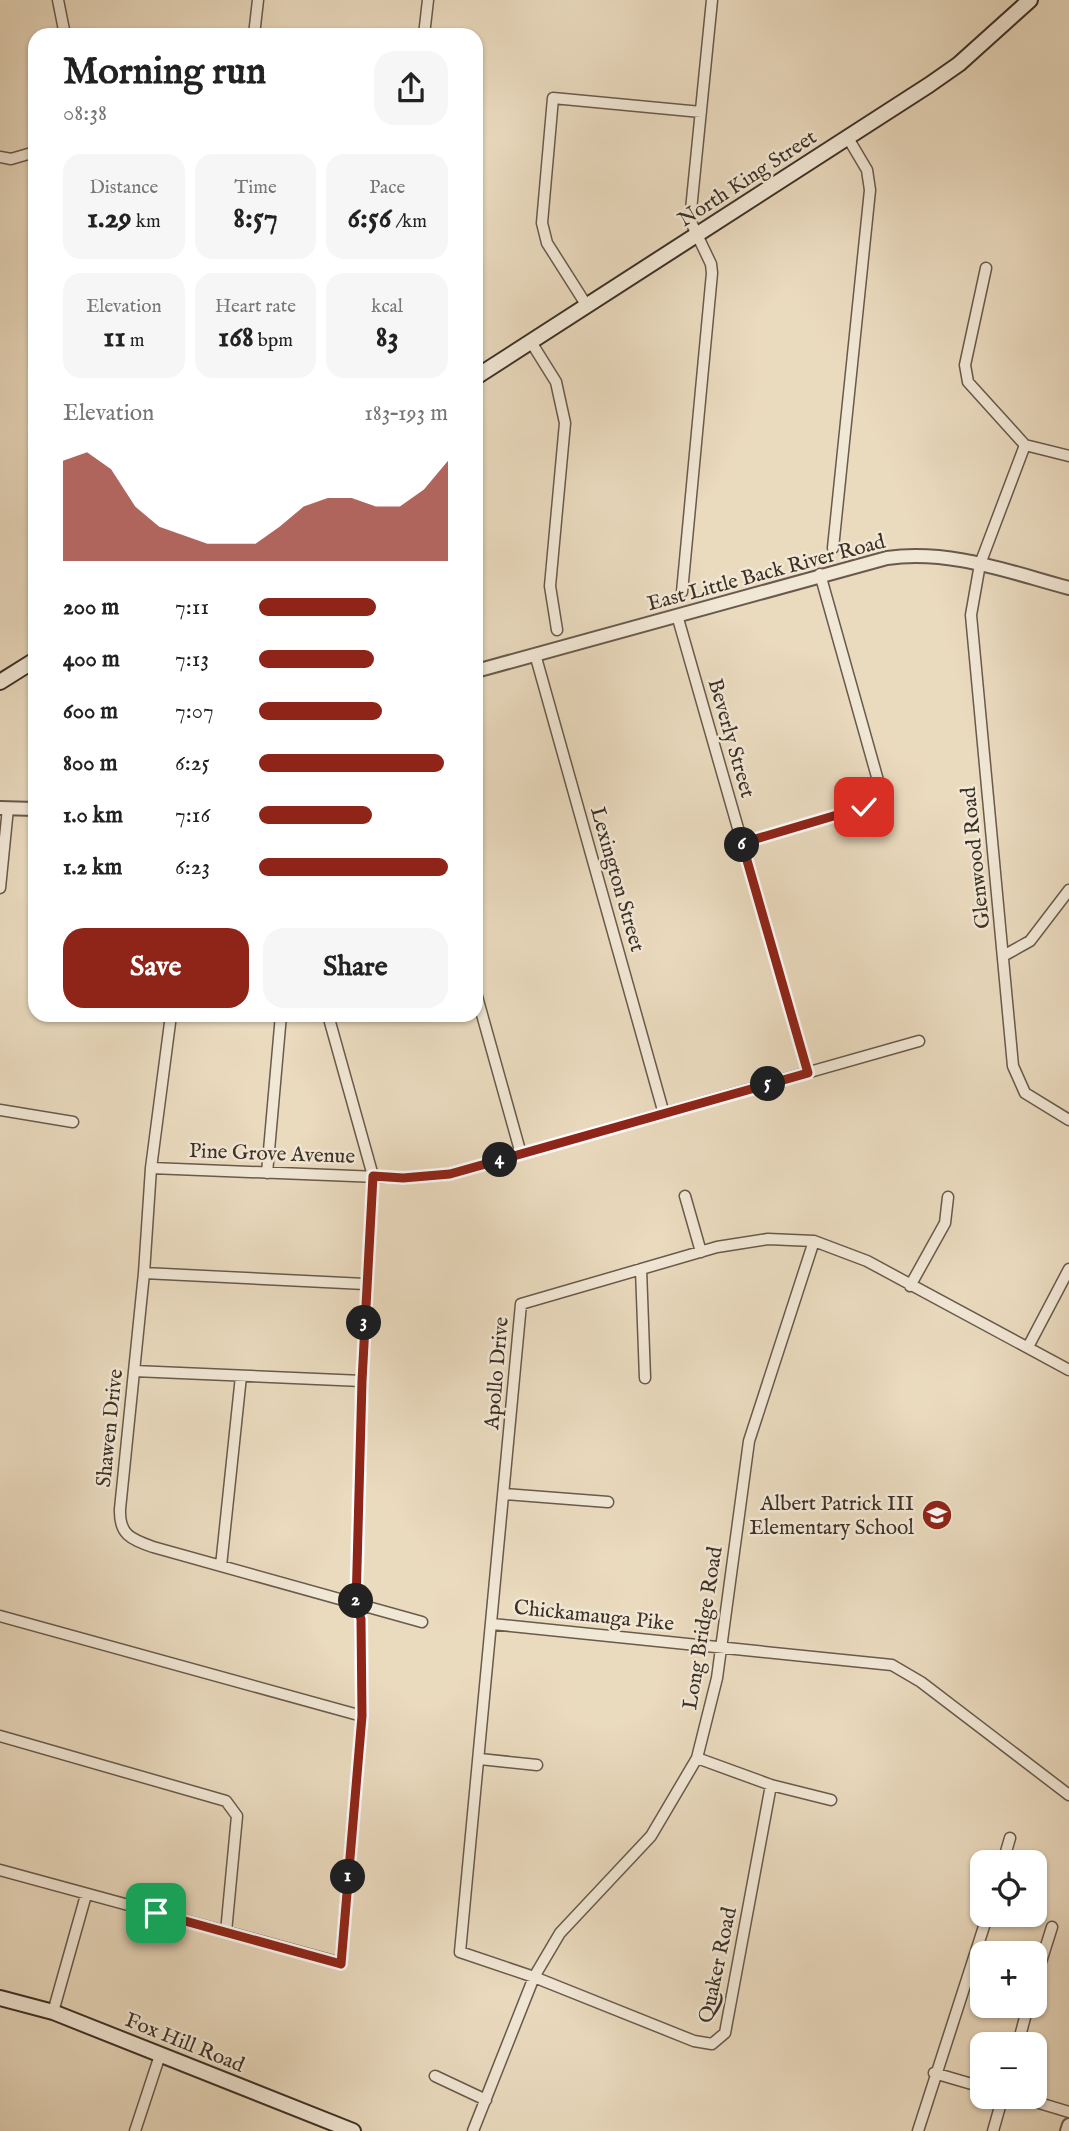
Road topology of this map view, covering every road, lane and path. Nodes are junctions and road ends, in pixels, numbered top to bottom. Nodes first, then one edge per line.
1 (58, 0) edge
2 (258, 0) edge
3 (428, 0) edge
4 (712, 0) edge
5 (1030, 0) edge
6 (64, 28) edge
7 (255, 28) edge
8 (426, 28) edge
9 (701, 112) junction
10 (848, 138) junction
11 (28, 154) edge
12 (0, 157) edge
13 (695, 236) junction
14 (986, 268) dead end
15 (587, 306) junction
16 (531, 342) junction
17 (483, 373) edge
18 (1025, 445) junction
19 (1069, 456) edge
20 (833, 548) dead end
21 (980, 564) junction
22 (820, 575) junction
23 (1069, 588) edge
24 (682, 592) dead end
25 (677, 615) junction
26 (557, 630) dead end
27 (535, 654) junction
28 (28, 664) edge
29 (483, 669) edge
30 (0, 682) edge
31 (4, 808) edge
32 (28, 809) edge
33 (742, 843) junction
34 (0, 888) edge
35 (1069, 890) edge
36 (1005, 955) junction
37 (483, 1018) edge
38 (170, 1022) edge
39 (280, 1022) edge
40 (330, 1022) edge
41 (919, 1041) dead end
42 (808, 1073) junction
43 (0, 1110) edge
44 (664, 1114) junction
45 (1069, 1120) edge
46 (73, 1122) dead end
47 (521, 1154) junction
48 (151, 1168) junction
49 (267, 1173) junction
50 (373, 1176) junction
51 (685, 1196) dead end
52 (948, 1197) dead end
53 (814, 1241) junction
54 (701, 1252) junction
55 (641, 1269) junction
56 (1069, 1269) edge
57 (144, 1273) junction
58 (365, 1284) junction
59 (910, 1286) junction
60 (1028, 1347) junction
61 (1069, 1370) edge
62 (134, 1371) junction
63 (241, 1376) junction
64 (645, 1378) dead end
65 (362, 1381) junction
66 (505, 1494) junction
67 (608, 1502) dead end
68 (222, 1566) junction
69 (356, 1605) junction
70 (0, 1616) edge
71 (422, 1622) dead end
72 (492, 1624) junction
73 (720, 1647) junction
74 (362, 1716) junction
75 (0, 1737) edge
76 (697, 1758) junction
77 (480, 1759) junction
78 (537, 1765) dead end
79 (771, 1786) junction
80 (1069, 1795) edge
81 (831, 1800) dead end
82 (1010, 1838) dead end
83 (1006, 1850) edge
84 (0, 1870) edge
85 (86, 1895) junction
86 (984, 1927) edge
87 (1052, 1927) dead end
88 (226, 1931) junction
89 (1047, 1943) edge
90 (534, 1977) junction
91 (0, 1998) edge
92 (53, 2012) junction
93 (160, 2055) junction
94 (934, 2073) junction
95 (435, 2076) dead end
96 (970, 2084) edge
97 (486, 2100) junction
98 (1047, 2105) edge
99 (999, 2109) edge
100 (1069, 2112) edge
101 (1069, 2126) edge
102 (135, 2131) edge
103 (353, 2131) edge
104 (473, 2131) edge
105 (918, 2131) edge
106 (993, 2131) edge
107 (1067, 2131) edge

1 - 6 street
2 - 7 street
3 - 8 street
4 - 9 street
5 - 10 main road, North King Street
9 - 13 street
9 - 15 street
10 - 13 main road, North King Street
10 - 20 street
11 - 12 street
13 - 15 main road, North King Street
13 - 24 street
14 - 18 street
15 - 16 main road, North King Street
16 - 17 main road, North King Street
16 - 26 street
18 - 19 street
18 - 21 street, Glenwood Road
21 - 22 street, East Little Back River Road
21 - 23 street, East Little Back River Road
21 - 36 street, Glenwood Road
22 - 25 street, East Little Back River Road
22 - 33 street
25 - 27 street, East Little Back River Road
25 - 33 street, Beverly Street
27 - 29 street, East Little Back River Road
27 - 44 street, Lexington Street
28 - 30 main road
31 - 32 street
31 - 34 street
33 - 42 street, Beverly Street
35 - 36 street
36 - 45 street, Glenwood Road
37 - 47 street
38 - 48 street, Shawen Drive
39 - 49 street
40 - 50 street
41 - 42 street, Pine Grove Avenue
42 - 44 street, Pine Grove Avenue
43 - 46 street
44 - 47 street, Pine Grove Avenue
47 - 50 street, Pine Grove Avenue
48 - 49 street, Pine Grove Avenue
48 - 57 street, Shawen Drive
49 - 50 street, Pine Grove Avenue
50 - 58 street
51 - 54 street
52 - 59 street
53 - 54 street, Apollo Drive
53 - 59 street, Apollo Drive
53 - 73 street, Long Bridge Road
54 - 55 street, Apollo Drive
55 - 64 street
55 - 66 street, Apollo Drive
56 - 60 street
57 - 58 street
57 - 62 street, Shawen Drive
58 - 65 street
59 - 60 street, Apollo Drive
60 - 61 street, Apollo Drive
62 - 63 street
62 - 68 street, Shawen Drive
63 - 65 street
63 - 68 street
65 - 69 street
66 - 67 street
66 - 72 street, Apollo Drive
68 - 69 street, Shawen Drive
69 - 71 street, Shawen Drive
69 - 74 street
70 - 74 street
72 - 73 street, Chickamauga Pike
72 - 77 street, Apollo Drive
73 - 76 street, Long Bridge Road
73 - 80 street, Chickamauga Pike
74 - 88 street
75 - 88 street
76 - 79 street
76 - 90 street, Long Bridge Road
77 - 78 street
77 - 90 street, Apollo Drive
79 - 81 street
79 - 90 street, Quaker Road
82 - 83 street
84 - 85 street
85 - 88 street
85 - 92 street
86 - 94 street
87 - 89 street
90 - 97 street, Long Bridge Road
91 - 92 main road, Fox Hill Road
92 - 93 main road, Fox Hill Road
93 - 102 street
93 - 103 main road, Fox Hill Road
94 - 96 street
94 - 105 street
95 - 97 street
97 - 104 street, Long Bridge Road
98 - 100 street
99 - 106 street
101 - 107 street

